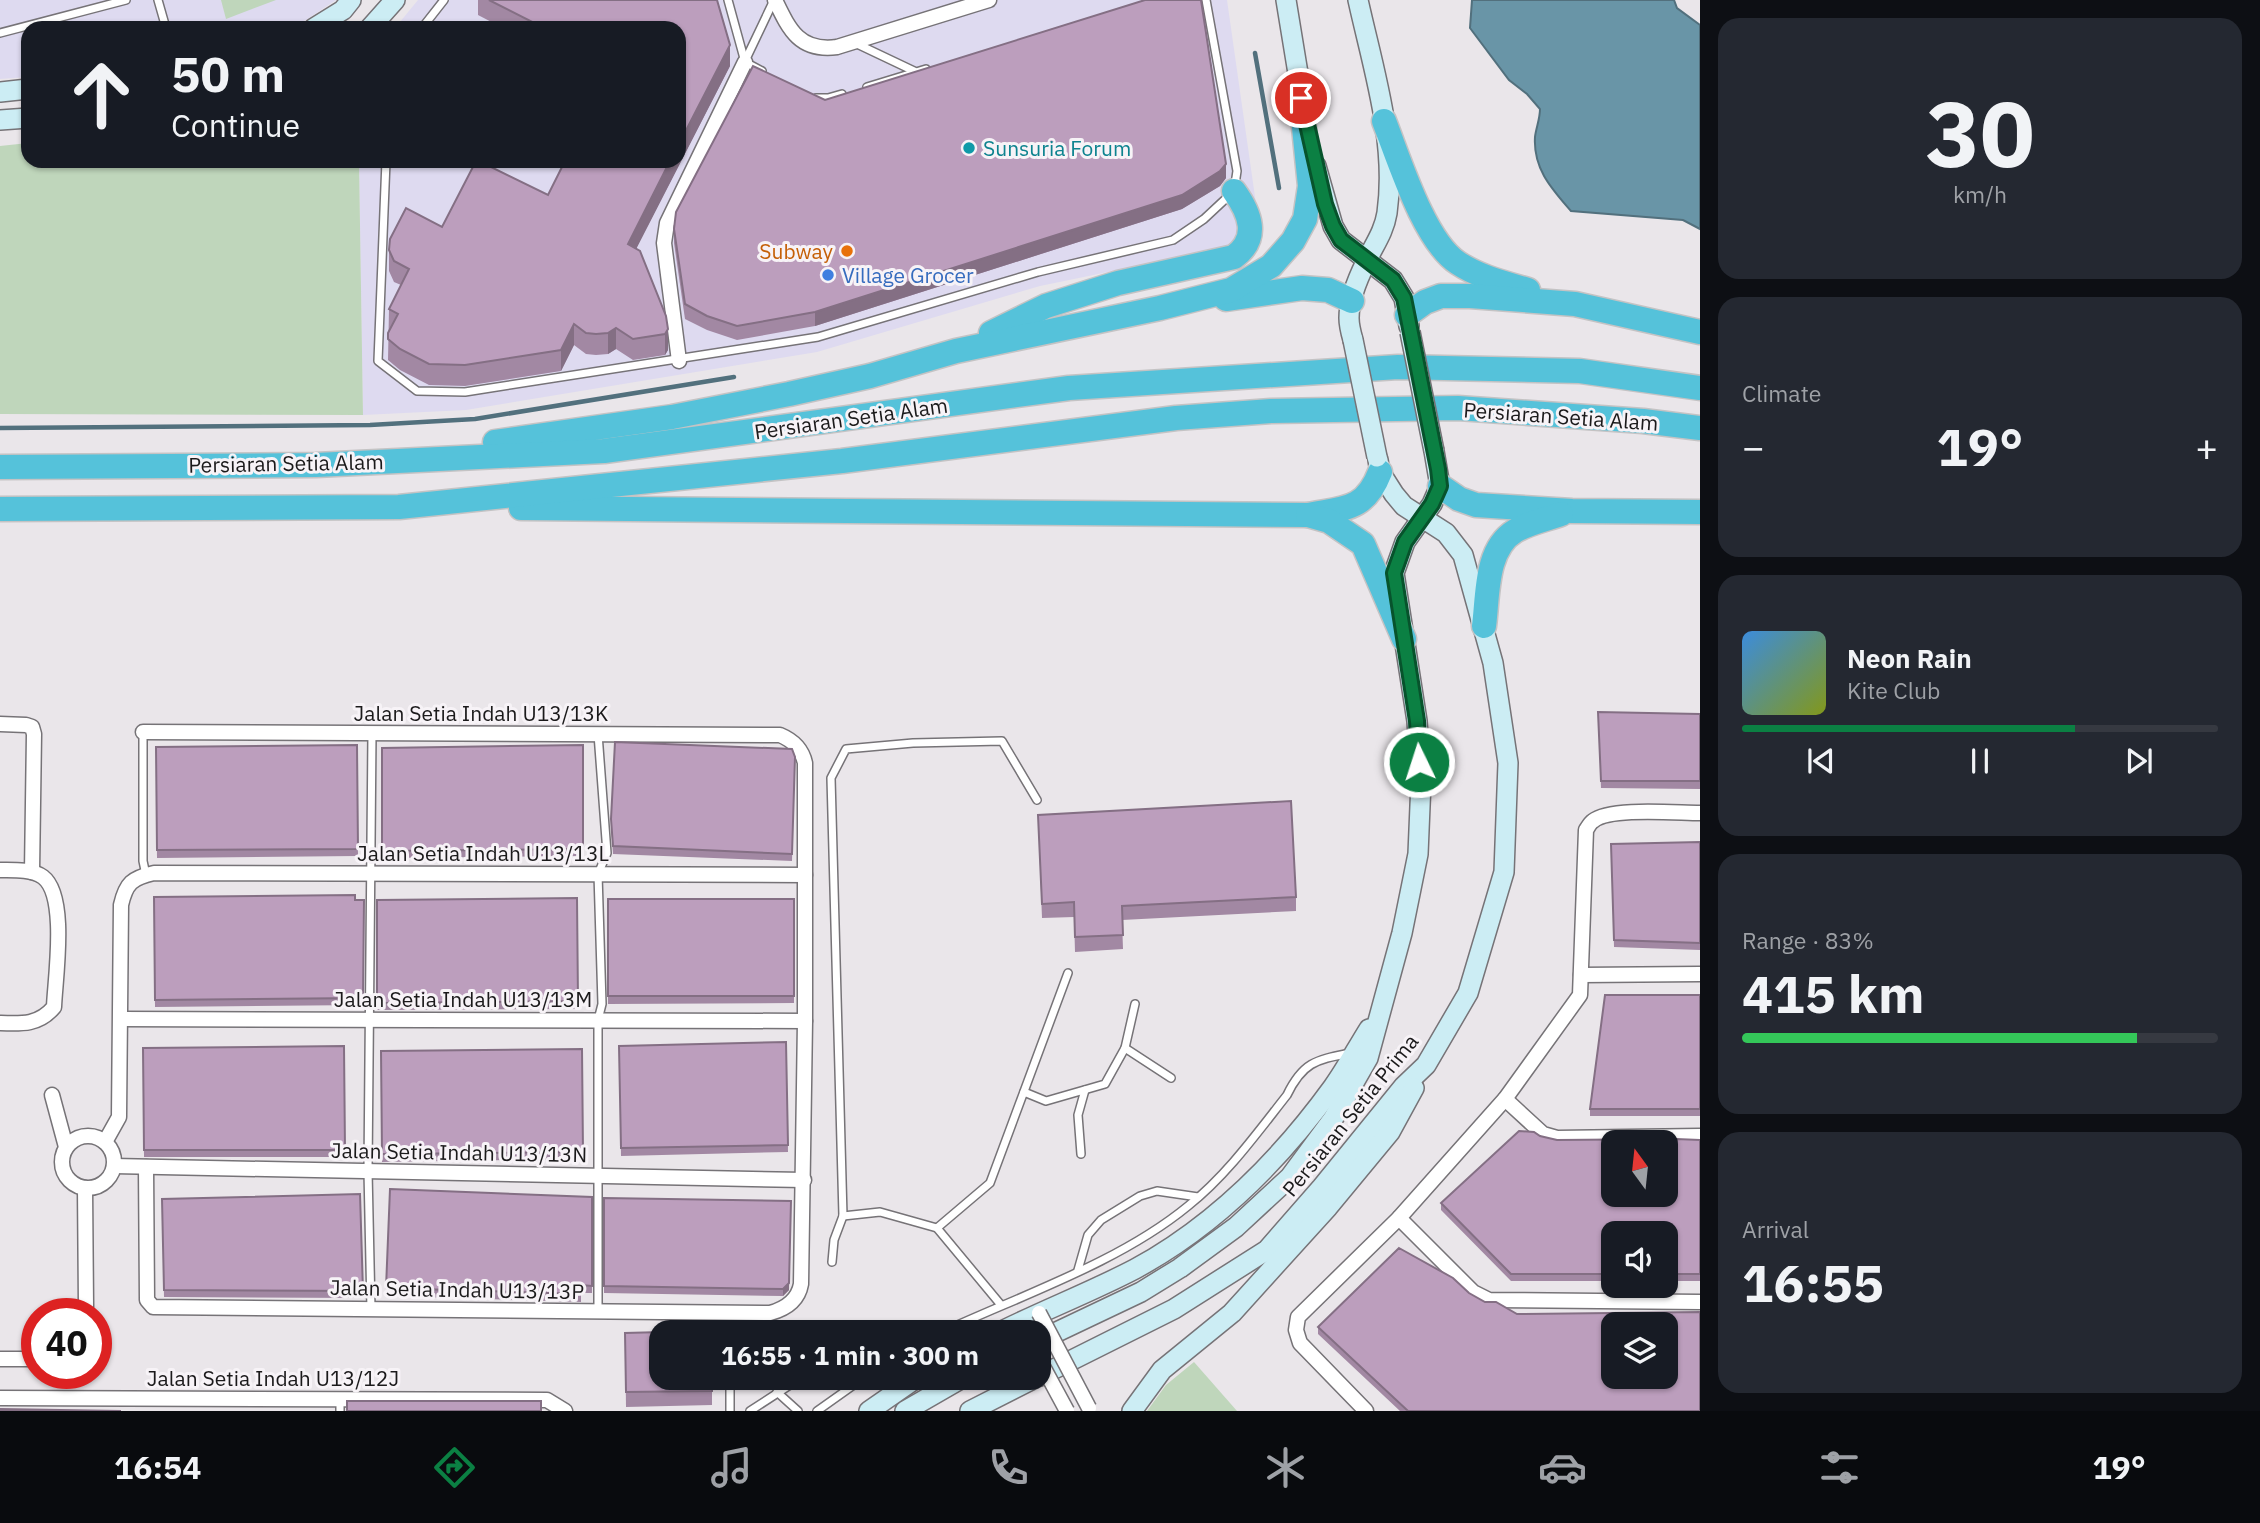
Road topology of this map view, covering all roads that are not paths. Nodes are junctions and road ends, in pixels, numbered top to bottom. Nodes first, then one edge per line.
1 (126, 0) edge
2 (158, 0) edge
3 (351, 0) edge
4 (395, 0) edge
5 (444, 0) edge
6 (727, 0) edge
7 (774, 0) edge
8 (989, 0) edge
9 (1206, 0) edge
10 (1286, 0) edge
11 (1358, 0) edge
12 (46, 21) edge
13 (164, 21) edge
14 (325, 21) edge
15 (379, 21) edge
16 (428, 21) edge
17 (21, 28) edge
18 (0, 33) edge
19 (853, 42) junction
20 (745, 62) junction
21 (940, 64) edge
22 (915, 72) junction
23 (769, 75) edge
24 (21, 90) edge
25 (857, 90) edge
26 (0, 92) edge
27 (845, 93) edge
28 (805, 94) edge
29 (1301, 98) junction
30 (21, 118) edge
31 (0, 120) edge
32 (1384, 121) junction
33 (386, 168) edge
34 (1234, 191) junction
35 (1367, 260) junction
36 (1352, 301) junction
37 (1575, 304) junction
38 (1160, 308) junction
39 (1409, 323) junction
40 (1700, 332) edge
41 (956, 351) junction
42 (680, 361) junction
43 (1700, 388) edge
44 (1700, 428) edge
45 (0, 452) edge
46 (1378, 465) junction
47 (316, 466) junction
48 (0, 467) edge
49 (1440, 486) junction
50 (400, 507) junction
51 (0, 509) edge
52 (1572, 511) junction
53 (1700, 512) edge
54 (1307, 515) junction
55 (1423, 517) junction
56 (1484, 626) junction
57 (1404, 639) junction
58 (0, 724) edge
59 (143, 732) joint
60 (372, 733) junction
61 (598, 734) junction
62 (1037, 800) dead end
63 (1700, 813) edge
64 (0, 870) edge
65 (154, 874) junction
66 (372, 874) junction
67 (598, 874) junction
68 (38, 875) junction
69 (805, 875) junction
70 (1068, 974) dead end
71 (1700, 974) edge
72 (1581, 975) junction
73 (1135, 1004) dead end
74 (1381, 1011) junction
75 (121, 1019) junction
76 (369, 1020) junction
77 (598, 1020) junction
78 (805, 1021) junction
79 (0, 1024) edge
80 (1125, 1048) junction
81 (1354, 1052) junction
82 (1426, 1065) junction
83 (1171, 1078) dead end
84 (1085, 1090) junction
85 (1024, 1092) junction
86 (52, 1095) dead end
87 (1505, 1099) junction
88 (1700, 1136) edge
89 (105, 1142) junction
90 (66, 1147) junction
91 (1081, 1154) dead end
92 (114, 1166) junction
93 (146, 1167) junction
94 (368, 1171) junction
95 (598, 1176) junction
96 (804, 1180) junction
97 (85, 1188) junction
98 (1198, 1197) junction
99 (843, 1216) junction
100 (1399, 1218) junction
101 (937, 1228) junction
102 (832, 1262) dead end
103 (1078, 1270) junction
104 (86, 1298) edge
105 (1700, 1301) edge
106 (1001, 1305) junction
107 (371, 1309) junction
108 (598, 1311) junction
109 (1039, 1313) junction
110 (968, 1320) edge
111 (1030, 1320) edge
112 (1051, 1335) edge
113 (0, 1359) edge
114 (21, 1359) edge
115 (1051, 1370) edge
116 (1051, 1381) edge
117 (730, 1390) edge
118 (780, 1390) edge
119 (847, 1390) edge
120 (899, 1390) edge
121 (941, 1390) edge
122 (1012, 1390) edge
123 (777, 1392) junction
124 (0, 1398) edge
125 (114, 1405) edge
126 (340, 1405) edge
127 (1090, 1410) edge
128 (565, 1411) edge
129 (730, 1411) edge
130 (750, 1411) edge
131 (798, 1411) edge
132 (817, 1411) edge
133 (869, 1411) edge
134 (905, 1411) edge
135 (970, 1411) edge
136 (1067, 1411) edge
137 (1132, 1411) edge
138 (1366, 1411) edge

1 - 12 lane
2 - 13 lane
3 - 14 street
4 - 15 street
5 - 16 lane
6 - 20 lane
7 - 19 street
7 - 20 lane
8 - 19 street
9 - 34 lane
10 - 29 street
11 - 32 street
17 - 18 lane
19 - 22 lane
20 - 23 lane
20 - 42 street
21 - 22 lane
22 - 25 lane
24 - 26 street
27 - 28 lane
29 - 35 street
29 - 38 highway
30 - 31 street
32 - 35 street
32 - 37 highway
33 - 42 lane
34 - 41 highway
34 - 42 lane
35 - 36 street
35 - 39 street
36 - 38 highway
36 - 46 street, bridge
37 - 39 highway
37 - 40 highway
38 - 41 highway
39 - 49 street, bridge
41 - 47 highway
43 - 47 highway, Persiaran Setia Alam
44 - 50 highway, Persiaran Setia Alam
45 - 47 highway
46 - 54 highway
46 - 55 street, Persiaran Setia Prima
47 - 48 highway, Persiaran Setia Alam
49 - 52 highway
49 - 55 street, Persiaran Setia Prima
50 - 51 highway, Persiaran Setia Alam
50 - 54 highway
52 - 53 highway
52 - 56 highway
54 - 57 highway
55 - 56 street, Persiaran Setia Prima
55 - 57 street, Persiaran Setia Prima
56 - 82 street, Persiaran Setia Prima
57 - 74 street, Persiaran Setia Prima
58 - 68 street
59 - 60 street, Jalan Setia Indah U13/13K
59 - 65 lane
60 - 61 street, Jalan Setia Indah U13/13K
60 - 66 lane
61 - 67 lane
61 - 69 street, Jalan Setia Indah U13/13K
62 - 99 lane
63 - 72 street
64 - 68 street
65 - 66 street, Jalan Setia Indah U13/13L
65 - 75 street
66 - 67 street, Jalan Setia Indah U13/13L
66 - 76 lane
67 - 69 street, Jalan Setia Indah U13/13L
67 - 77 lane
68 - 79 street
69 - 78 street
70 - 85 lane
71 - 72 street
72 - 87 street
73 - 80 lane
74 - 81 street
74 - 112 street, Persiaran Setia Prima
75 - 76 street, Jalan Setia Indah U13/13M
75 - 89 street
76 - 77 street, Jalan Setia Indah U13/13M
76 - 94 lane
77 - 78 street, Jalan Setia Indah U13/13M
77 - 95 lane
78 - 96 street
80 - 83 lane
80 - 84 lane
81 - 98 lane
81 - 109 street
82 - 115 street, Persiaran Setia Prima
82 - 137 street
84 - 85 lane
84 - 91 lane
85 - 101 lane
86 - 90 street
87 - 88 street
87 - 100 street
89 - 90 street
89 - 92 street
90 - 97 street
92 - 93 street, Jalan Setia Indah U13/13N
92 - 97 street
93 - 94 street, Jalan Setia Indah U13/13N
93 - 107 street, Jalan Setia Indah U13/13P
94 - 95 street, Jalan Setia Indah U13/13N
94 - 107 lane
95 - 96 street, Jalan Setia Indah U13/13N
95 - 108 lane
96 - 108 street, Jalan Setia Indah U13/13P
97 - 104 street
98 - 103 lane
98 - 103 lane
99 - 101 lane
99 - 102 lane
100 - 105 street
100 - 138 street
101 - 106 lane
103 - 106 lane
106 - 110 lane
107 - 108 street, Jalan Setia Indah U13/13P
109 - 111 street
109 - 127 street, bridge
113 - 114 street
116 - 136 street, bridge
117 - 129 lane
118 - 123 lane
119 - 132 lane
120 - 133 street
121 - 134 street
122 - 135 street, Persiaran Setia Prima
123 - 130 lane
123 - 131 lane
124 - 125 street, Jalan Setia Indah U13/12J
125 - 126 street, Jalan Setia Indah U13/12J
126 - 128 street, Jalan Setia Indah U13/12J

